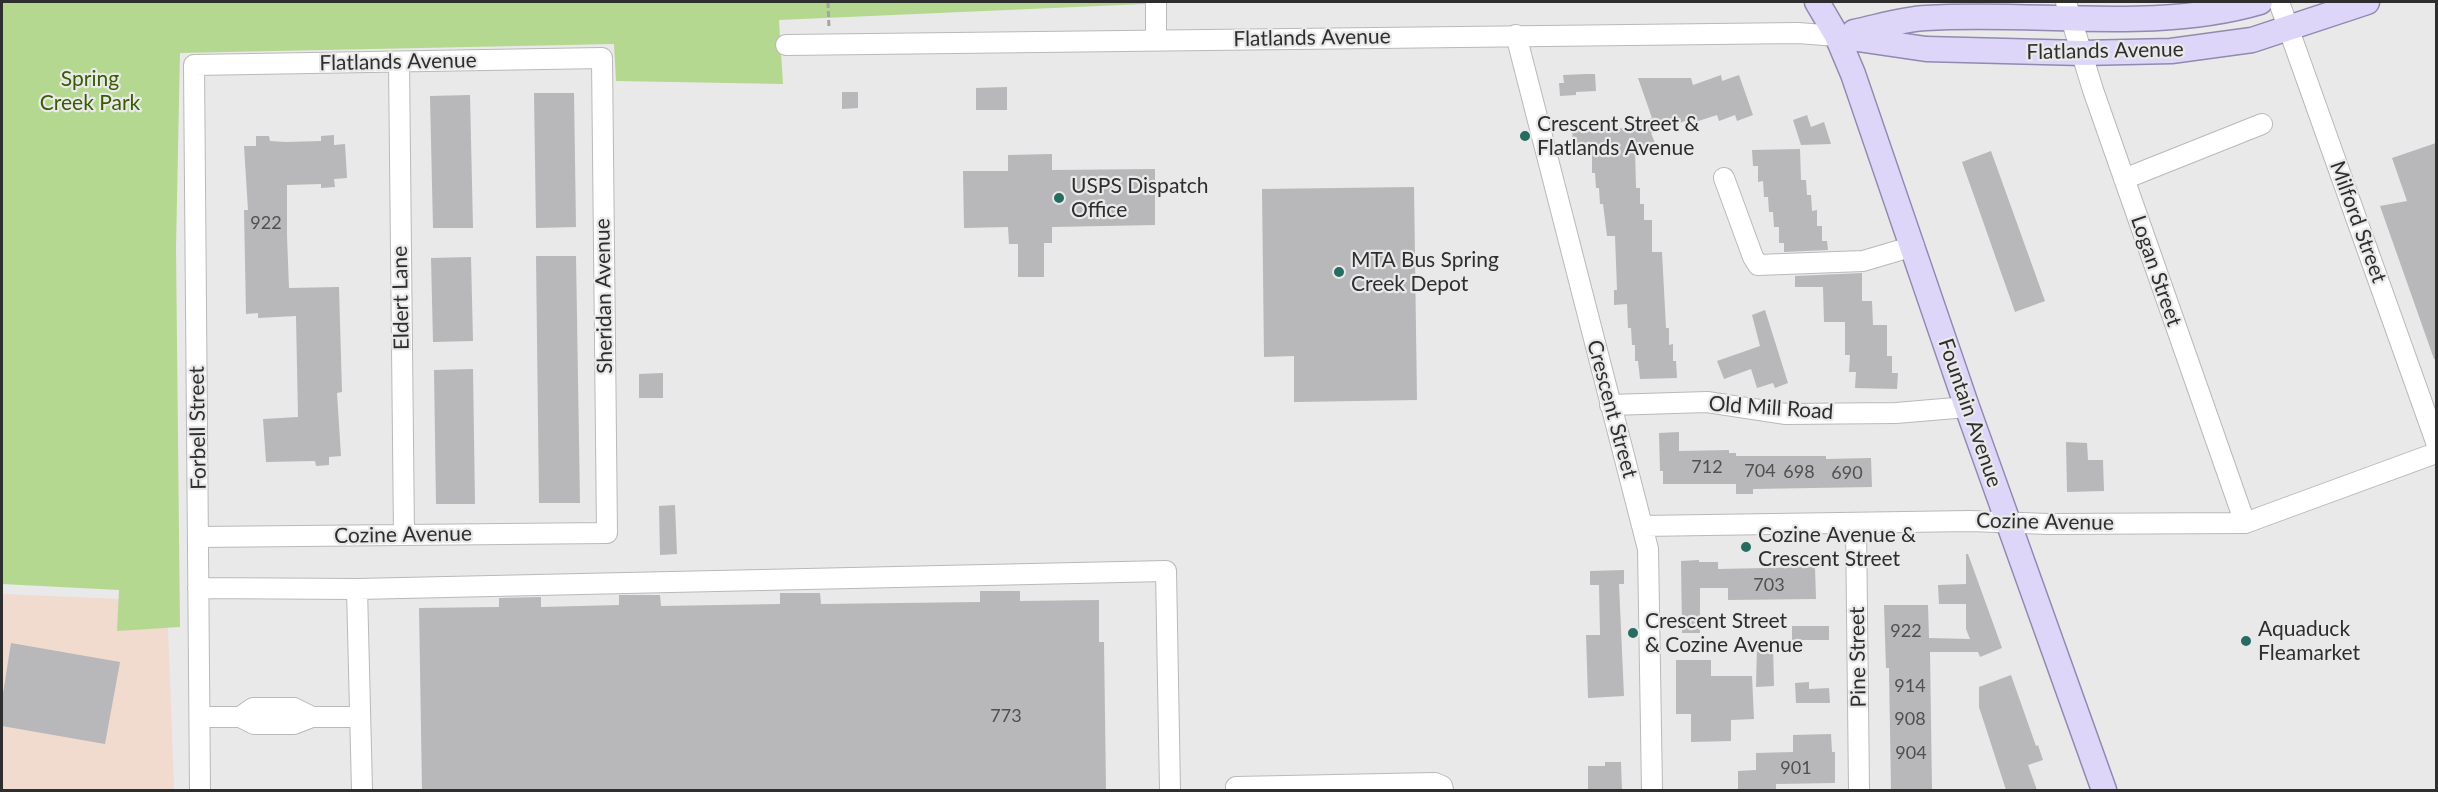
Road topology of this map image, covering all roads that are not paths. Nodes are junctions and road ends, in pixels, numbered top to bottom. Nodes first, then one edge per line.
1 (1156, 2) edge
2 (1816, 2) edge
3 (1832, 2) edge
4 (2260, 2) edge
5 (2279, 2) edge
6 (2367, 2) edge
7 (2069, 10) edge
8 (2289, 29) junction
9 (1516, 35) junction
10 (1837, 36) junction
11 (1156, 40) junction
12 (786, 45) dead end
13 (2082, 53) junction
14 (602, 58) joint
15 (399, 62) junction
16 (194, 65) joint
17 (2262, 124) dead end
18 (1724, 178) dead end
19 (2124, 179) junction
20 (1914, 246) junction
21 (1610, 405) junction
22 (1968, 407) junction
23 (2436, 442) edge
24 (2436, 453) edge
25 (1856, 523) junction
26 (2009, 523) junction
27 (2245, 523) junction
28 (1642, 526) junction
29 (607, 533) joint
30 (404, 535) junction
31 (199, 537) junction
32 (198, 588) junction
33 (357, 589) junction
34 (200, 717) junction
35 (360, 717) junction
36 (1443, 788) edge
37 (1236, 789) edge
38 (201, 790) edge
39 (362, 790) edge
40 (1170, 790) edge
41 (1652, 790) edge
42 (1859, 790) edge
43 (2104, 790) edge

1 - 11 street
2 - 10 main road, Fountain Avenue
3 - 10 main road, Fountain Avenue
4 - 7 main road, Flatlands Avenue
5 - 8 street, Milford Street
6 - 8 main road, Flatlands Avenue
7 - 10 main road, Flatlands Avenue
7 - 13 street, Logan Street
8 - 13 main road, Flatlands Avenue
8 - 23 street, Milford Street
9 - 10 street, Flatlands Avenue
9 - 11 street, Flatlands Avenue
9 - 21 street, Crescent Street
10 - 13 main road, Flatlands Avenue
10 - 20 main road, Fountain Avenue
11 - 12 street, Flatlands Avenue
13 - 19 street, Logan Street
14 - 15 street, Flatlands Avenue
14 - 29 street, Sheridan Avenue
15 - 16 street, Flatlands Avenue
15 - 30 street, Eldert Lane
16 - 31 street, Forbell Street
17 - 19 street
18 - 20 street
19 - 27 street, Logan Street
20 - 22 main road, Fountain Avenue
21 - 22 street, Old Mill Road
21 - 28 street, Crescent Street
22 - 26 main road, Fountain Avenue
24 - 27 street, Cozine Avenue
25 - 26 street, Cozine Avenue
25 - 28 street, Cozine Avenue
25 - 42 street, Pine Street
26 - 27 street, Cozine Avenue
26 - 43 main road, Fountain Avenue
28 - 41 street, Crescent Street
29 - 30 street, Cozine Avenue
30 - 31 street, Cozine Avenue
31 - 32 street, Forbell Street
32 - 33 street
32 - 34 street, Forbell Street
33 - 35 street
33 - 40 street
34 - 35 street
34 - 38 street, Forbell Street
35 - 39 street
36 - 37 street

